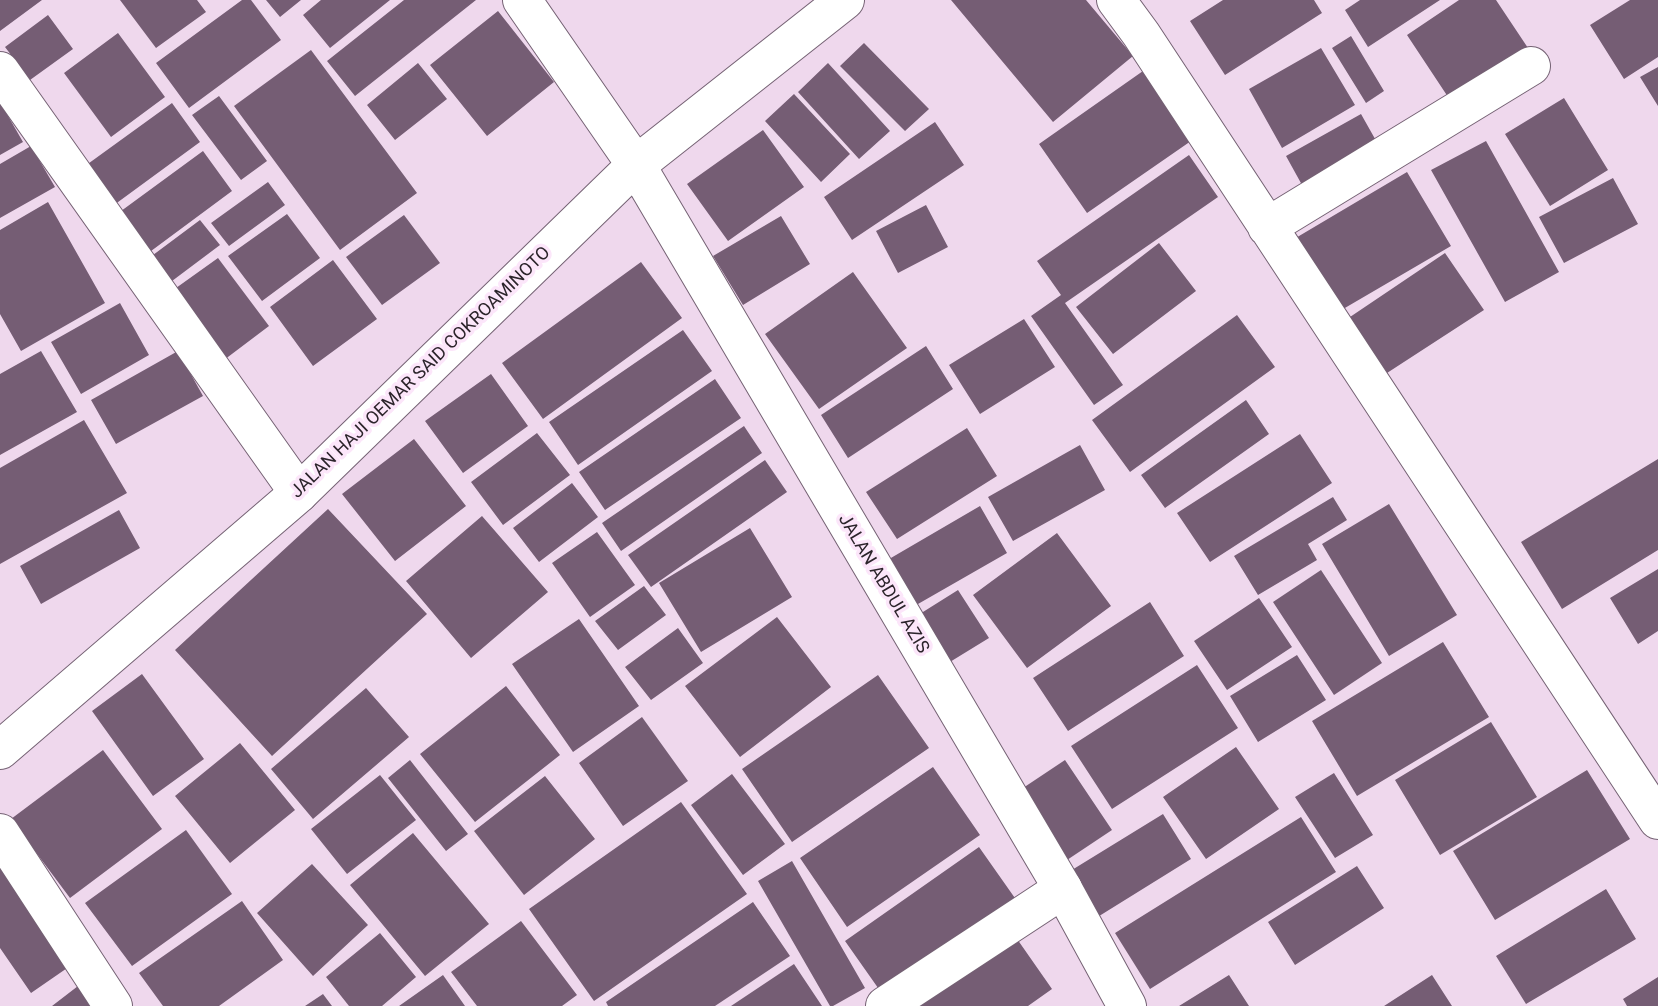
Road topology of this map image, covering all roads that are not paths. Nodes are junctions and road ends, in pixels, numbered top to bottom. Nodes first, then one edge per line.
1 (523, 0) edge
2 (845, 0) edge
3 (1116, 0) edge
4 (1531, 66) dead end
5 (0, 71) edge
6 (636, 164) junction
7 (1268, 227) junction
8 (299, 493) junction
9 (0, 750) edge
10 (1658, 820) edge
11 (0, 833) edge
12 (1063, 889) junction
13 (113, 1006) edge
14 (885, 1006) edge
15 (1127, 1006) edge

1 - 6 street, JALAN ABDUL AZIS
2 - 6 street, JALAN HAJI OEMAR SAID COKROAMINOTO
3 - 7 street
4 - 7 street
5 - 8 street
6 - 8 street, JALAN HAJI OEMAR SAID COKROAMINOTO
6 - 12 street, JALAN ABDUL AZIS
7 - 10 street
8 - 9 street, JALAN HAJI OEMAR SAID COKROAMINOTO
11 - 13 street
12 - 14 street
12 - 15 street, JALAN ABDUL AZIS

